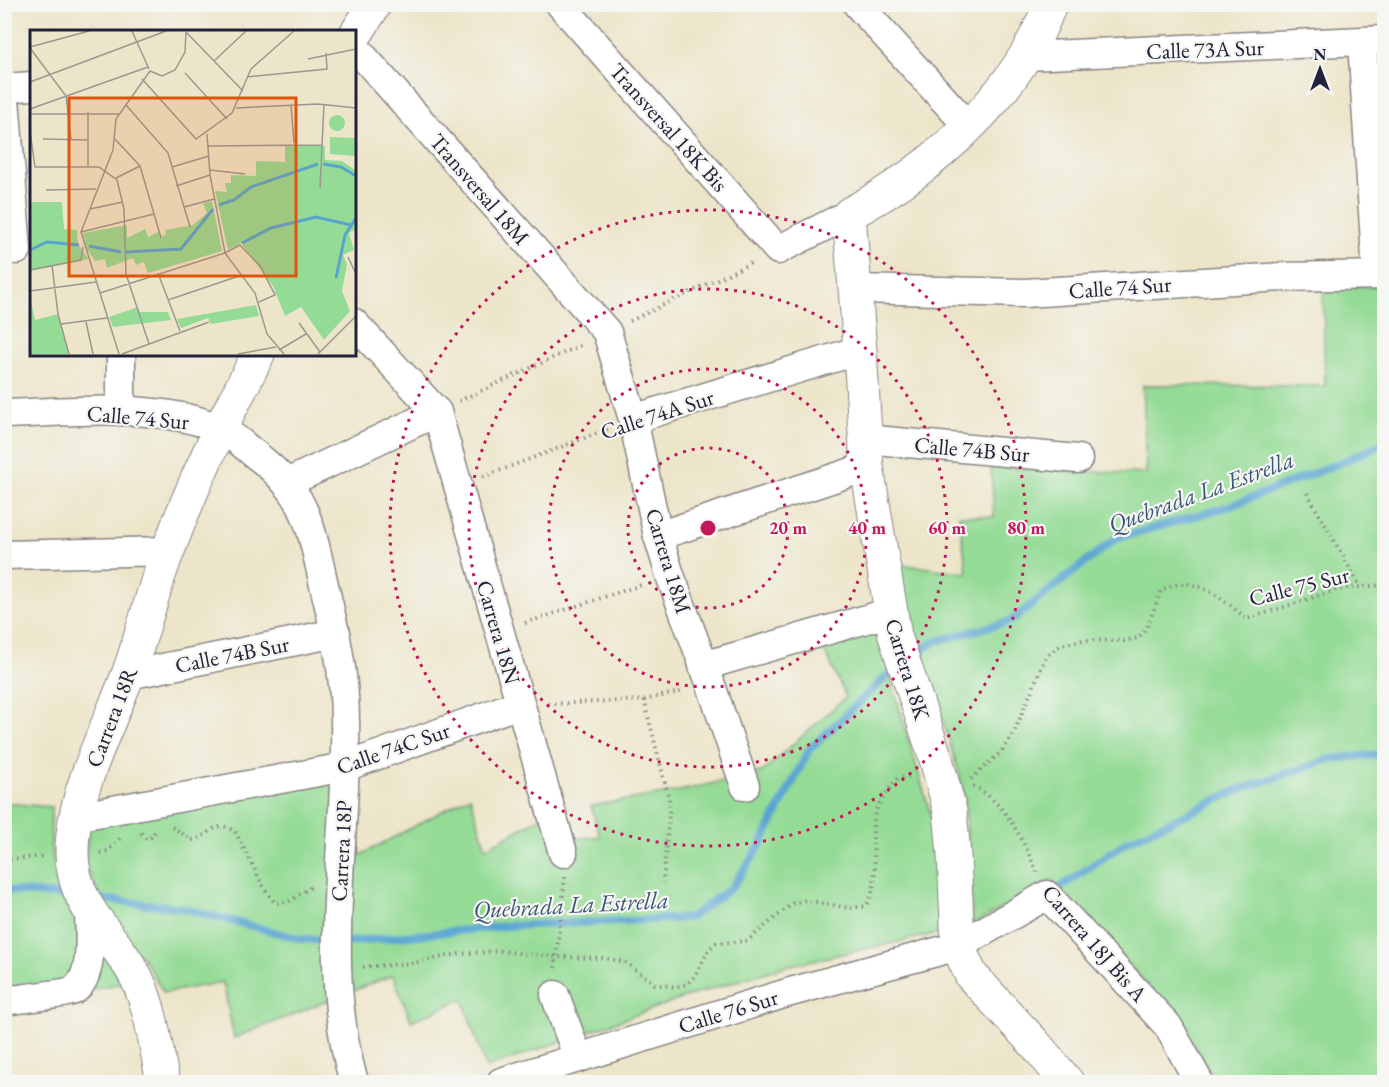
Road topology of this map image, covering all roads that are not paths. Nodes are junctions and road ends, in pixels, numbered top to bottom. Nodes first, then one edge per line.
1 (375, 4) edge
2 (560, 4) edge
3 (857, 4) edge
4 (1050, 4) edge
5 (356, 34) edge
6 (1373, 41) edge
7 (356, 48) edge
8 (1026, 56) junction
9 (5, 87) edge
10 (30, 87) edge
11 (968, 126) junction
12 (849, 214) junction
13 (18, 250) edge
14 (1381, 274) edge
15 (855, 289) junction
16 (356, 325) edge
17 (607, 332) joint
18 (860, 350) junction
19 (121, 356) edge
20 (257, 356) edge
21 (121, 411) junction
22 (437, 412) junction
23 (4, 414) edge
24 (633, 419) junction
25 (220, 429) junction
26 (866, 453) junction
27 (1078, 459) dead end
28 (287, 483) junction
29 (658, 536) junction
30 (167, 551) junction
31 (4, 555) edge
32 (891, 612) junction
33 (336, 633) junction
34 (128, 675) junction
35 (707, 675) junction
36 (519, 704) junction
37 (345, 767) junction
38 (745, 786) dead end
39 (75, 817) junction
40 (563, 853) dead end
41 (1047, 895) joint
42 (89, 910) junction
43 (958, 946) junction
44 (555, 994) road end
45 (4, 1001) edge
46 (578, 1058) junction
47 (547, 1076) edge
48 (1059, 1081) edge
49 (163, 1083) edge
50 (354, 1083) edge
51 (501, 1083) edge
52 (1198, 1083) edge

1 - 5 street
2 - 12 street, Transversal 18K Bis
3 - 11 street
4 - 8 street
6 - 8 street, Calle 73A Sur
6 - 14 street
7 - 17 street, Transversal 18M
8 - 11 street
9 - 10 street
9 - 13 street
11 - 12 street
12 - 15 street, Carrera 18K
14 - 15 street, Calle 74 Sur
15 - 18 street, Carrera 18K
16 - 22 street
17 - 24 street, Carrera 18M
18 - 24 street, Calle 74A Sur
18 - 26 street, Carrera 18K
19 - 21 street
20 - 25 street, Carrera 18R
21 - 23 street, Calle 74 Sur
21 - 25 street, Calle 74 Sur
22 - 28 street
22 - 36 street, Carrera 18N
24 - 29 street, Carrera 18M
25 - 28 street, Calle 74 Sur
25 - 30 street, Carrera 18R
26 - 27 street, Calle 74B Sur
26 - 29 street, Calle 74B Sur
26 - 32 street, Carrera 18K
28 - 33 street, Carrera 18P
29 - 35 street, Carrera 18M
30 - 31 street
30 - 34 street, Carrera 18R
32 - 35 street
32 - 43 street, Carrera 18K
33 - 34 street, Calle 74B Sur
33 - 37 street, Carrera 18P
34 - 39 street, Carrera 18R
35 - 38 street, Carrera 18M
36 - 37 street, Calle 74C Sur
36 - 40 street, Carrera 18N
37 - 39 street, Calle 74C Sur
37 - 50 street, Carrera 18P
39 - 42 street, Carrera 18R
41 - 43 street, Calle 76 Sur
41 - 52 street, Carrera 18J Bis A
42 - 45 street
42 - 49 street, Carrera 18R
43 - 46 street, Calle 76 Sur
43 - 48 street, Carrera 18K
44 - 46 street
46 - 47 street, Calle 76 Sur
47 - 51 street, Calle 76 Sur

